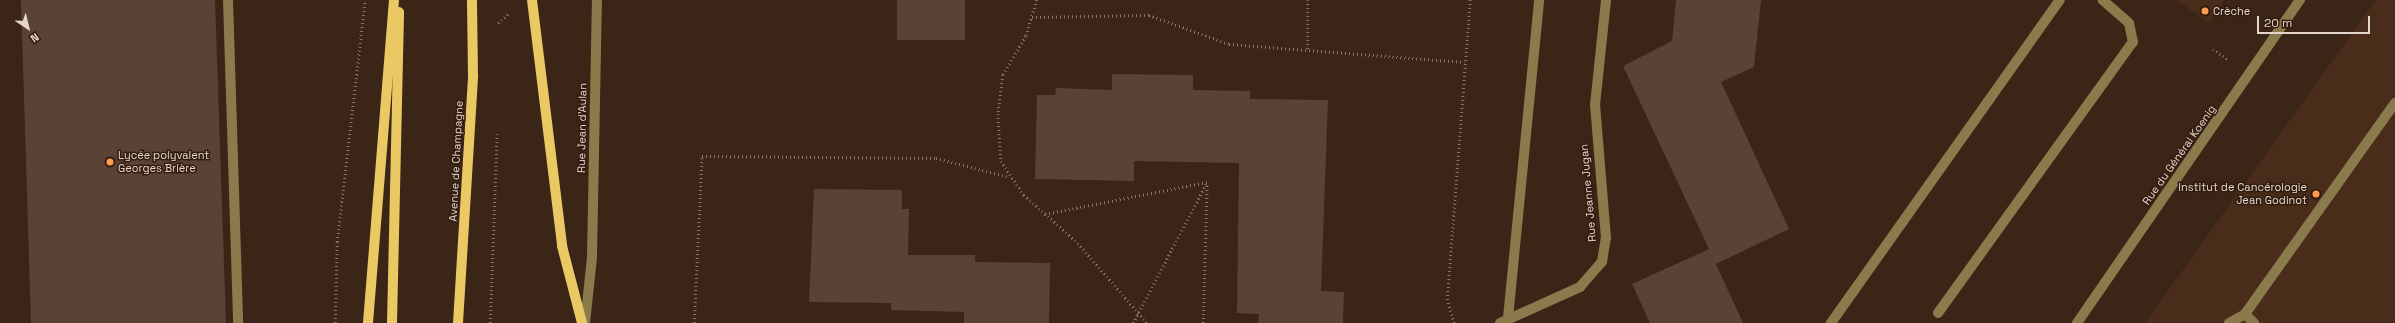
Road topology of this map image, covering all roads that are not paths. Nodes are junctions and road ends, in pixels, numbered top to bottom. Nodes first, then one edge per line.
1 (228, 0) edge
2 (394, 0) edge
3 (399, 0) edge
4 (472, 0) edge
5 (532, 0) edge
6 (597, 0) edge
7 (1540, 0) edge
8 (1606, 0) edge
9 (2060, 0) edge
10 (2103, 0) edge
11 (2300, 0) edge
12 (2395, 103) edge
13 (1938, 313) dead end
14 (2245, 314) junction
15 (1504, 320) edge
16 (238, 323) edge
17 (368, 323) edge
18 (392, 323) edge
19 (458, 323) edge
20 (583, 323) edge
21 (1831, 323) edge
22 (2077, 323) edge
23 (2229, 323) edge
24 (2254, 323) edge

1 - 16 street
2 - 17 main road
3 - 18 main road
4 - 19 main road, Avenue de Champagne
5 - 20 main road
6 - 20 street, Rue Jean d'Aulan
7 - 15 street
8 - 15 street, Rue Jeanne Jugan
9 - 21 street
10 - 13 street
11 - 22 street, Rue du Général Koenig
12 - 14 street
14 - 23 street
14 - 24 street

